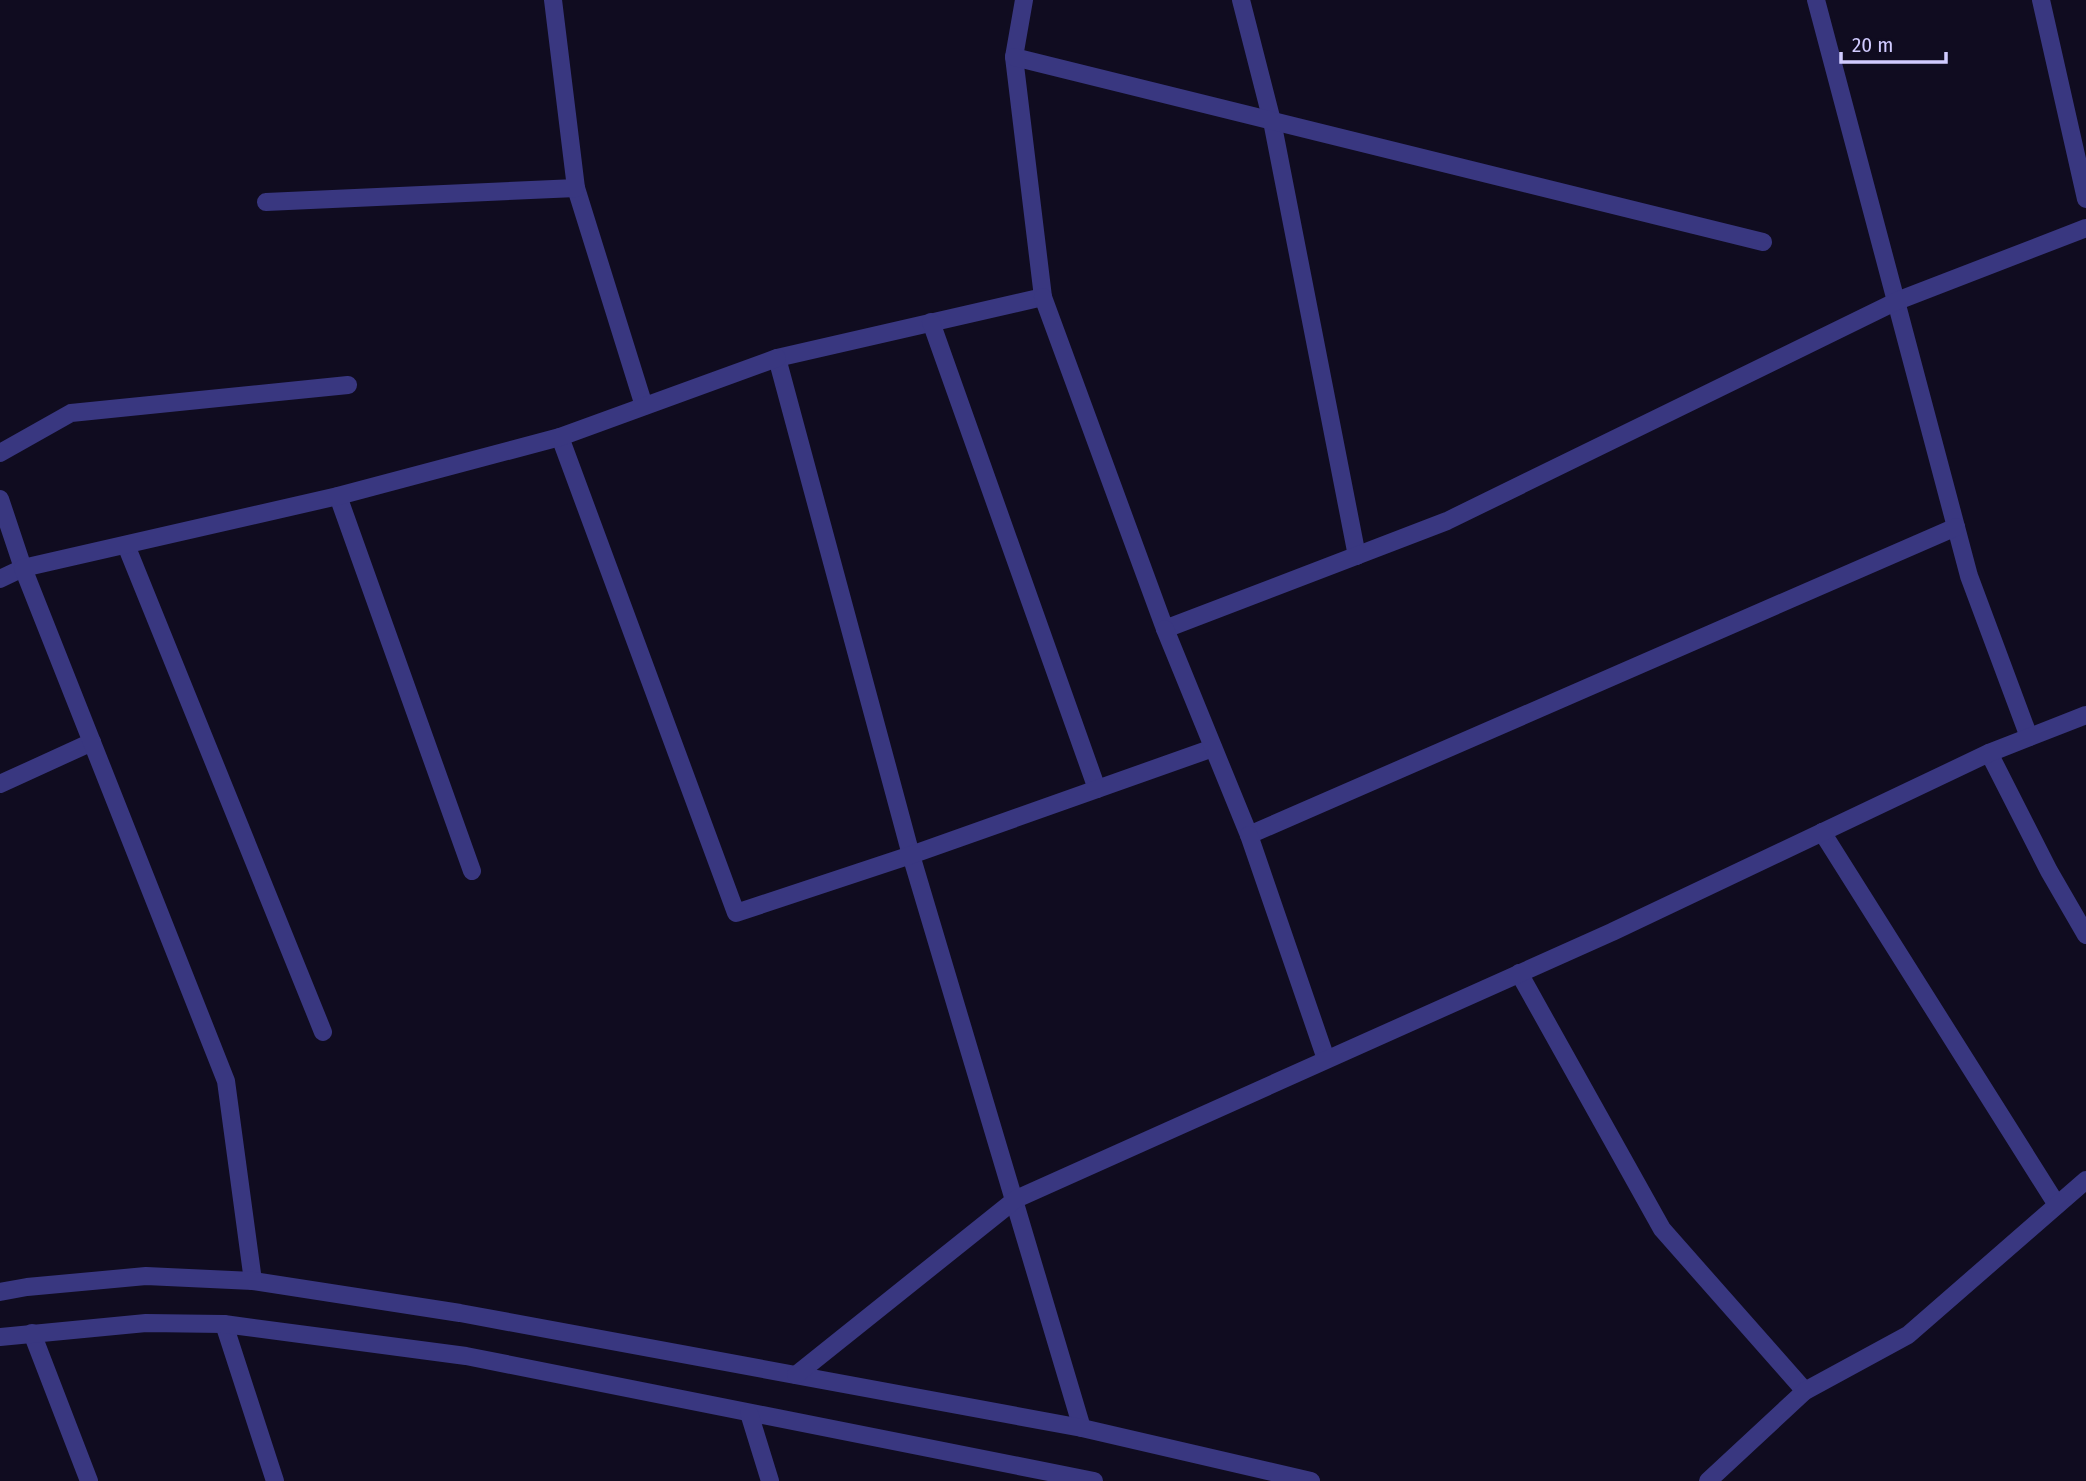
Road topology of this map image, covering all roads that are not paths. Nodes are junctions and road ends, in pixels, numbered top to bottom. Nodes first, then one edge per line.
1 (553, 0) edge
2 (1024, 0) edge
3 (1241, 0) edge
4 (1816, 0) edge
5 (2041, 0) edge
6 (1014, 57) junction
7 (1272, 121) junction
8 (576, 188) junction
9 (2086, 199) edge
10 (266, 202) dead end
11 (2086, 228) edge
12 (1763, 242) dead end
13 (1044, 297) junction
14 (1897, 301) junction
15 (931, 323) junction
16 (777, 358) junction
17 (348, 385) dead end
18 (644, 407) junction
19 (559, 437) junction
20 (0, 453) edge
21 (338, 496) junction
22 (0, 499) edge
23 (1956, 527) junction
24 (126, 545) junction
25 (1356, 556) junction
26 (23, 568) junction
27 (0, 579) edge
28 (1165, 629) junction
29 (2086, 715) edge
30 (2029, 737) junction
31 (92, 742) junction
32 (1213, 748) junction
33 (1989, 753) junction
34 (0, 784) edge
35 (1097, 789) junction
36 (1822, 832) junction
37 (1249, 835) junction
38 (911, 855) junction
39 (472, 871) dead end
40 (2086, 935) edge
41 (1519, 973) junction
42 (323, 1032) dead end
43 (1326, 1059) junction
44 (2086, 1180) edge
45 (1016, 1199) junction
46 (2057, 1205) junction
47 (253, 1281) junction
48 (0, 1292) edge
49 (224, 1324) junction
50 (32, 1333) junction
51 (0, 1337) edge
52 (796, 1375) junction
53 (1805, 1391) junction
54 (748, 1413) junction
55 (1082, 1428) junction
56 (89, 1481) edge
57 (275, 1481) edge
58 (770, 1481) edge
59 (1094, 1481) edge
60 (1311, 1481) edge
61 (1708, 1481) edge

1 - 8 street
2 - 6 street
3 - 7 street
4 - 14 street
5 - 9 street
6 - 7 street
6 - 13 street
7 - 12 street
7 - 25 street
8 - 10 street
8 - 18 street
11 - 14 street
13 - 15 street
13 - 28 street
14 - 23 street
14 - 25 street
15 - 16 street
15 - 35 street
16 - 18 street
16 - 38 street
17 - 20 street
18 - 19 street
19 - 21 street
19 - 38 street
21 - 24 street
21 - 39 street
22 - 26 street
23 - 30 street
23 - 37 street
24 - 26 street
24 - 42 street
25 - 28 street
26 - 27 street
26 - 31 street
28 - 32 street
29 - 30 street
30 - 33 street
31 - 34 street
31 - 47 street
32 - 35 street
32 - 37 street
33 - 36 street
33 - 40 street
35 - 38 street
36 - 41 street
36 - 46 street
37 - 43 street
38 - 45 street
41 - 43 street
41 - 53 street
43 - 45 street
44 - 46 street
45 - 52 street
45 - 55 street
46 - 53 street
47 - 48 street
47 - 52 street
49 - 50 street
49 - 54 street
49 - 57 street
50 - 51 street
50 - 56 street
52 - 55 street
53 - 61 street
54 - 58 street
54 - 59 street
55 - 60 street

